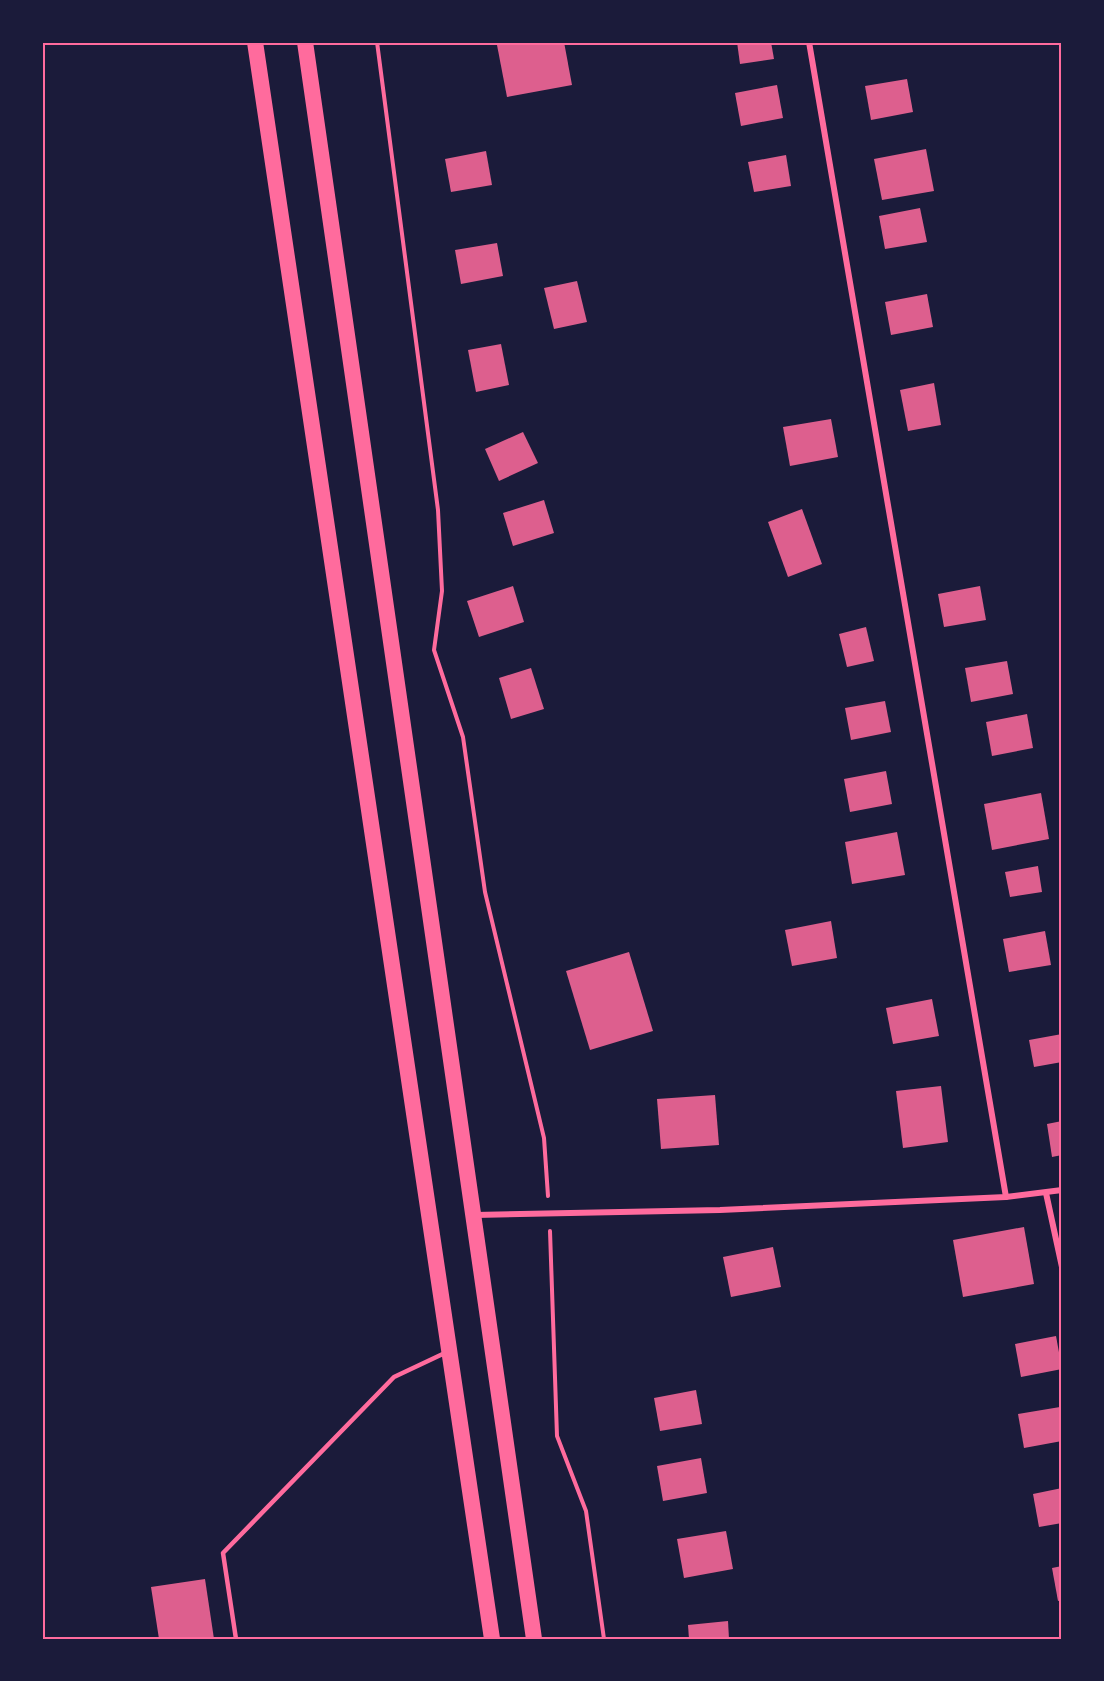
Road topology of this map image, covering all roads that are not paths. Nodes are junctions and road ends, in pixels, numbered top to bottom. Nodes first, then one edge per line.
1 (255, 42) edge
2 (305, 42) edge
3 (809, 42) edge
4 (1062, 1190) edge
5 (1046, 1193) junction
6 (1006, 1197) junction
7 (475, 1215) junction
8 (1062, 1267) edge
9 (449, 1351) junction
10 (236, 1639) edge
11 (492, 1639) edge
12 (534, 1639) edge

1 - 9 highway
2 - 7 highway
3 - 6 street
4 - 5 street
5 - 6 street
5 - 8 street
6 - 7 street
7 - 12 highway
9 - 10 lane
9 - 11 highway

